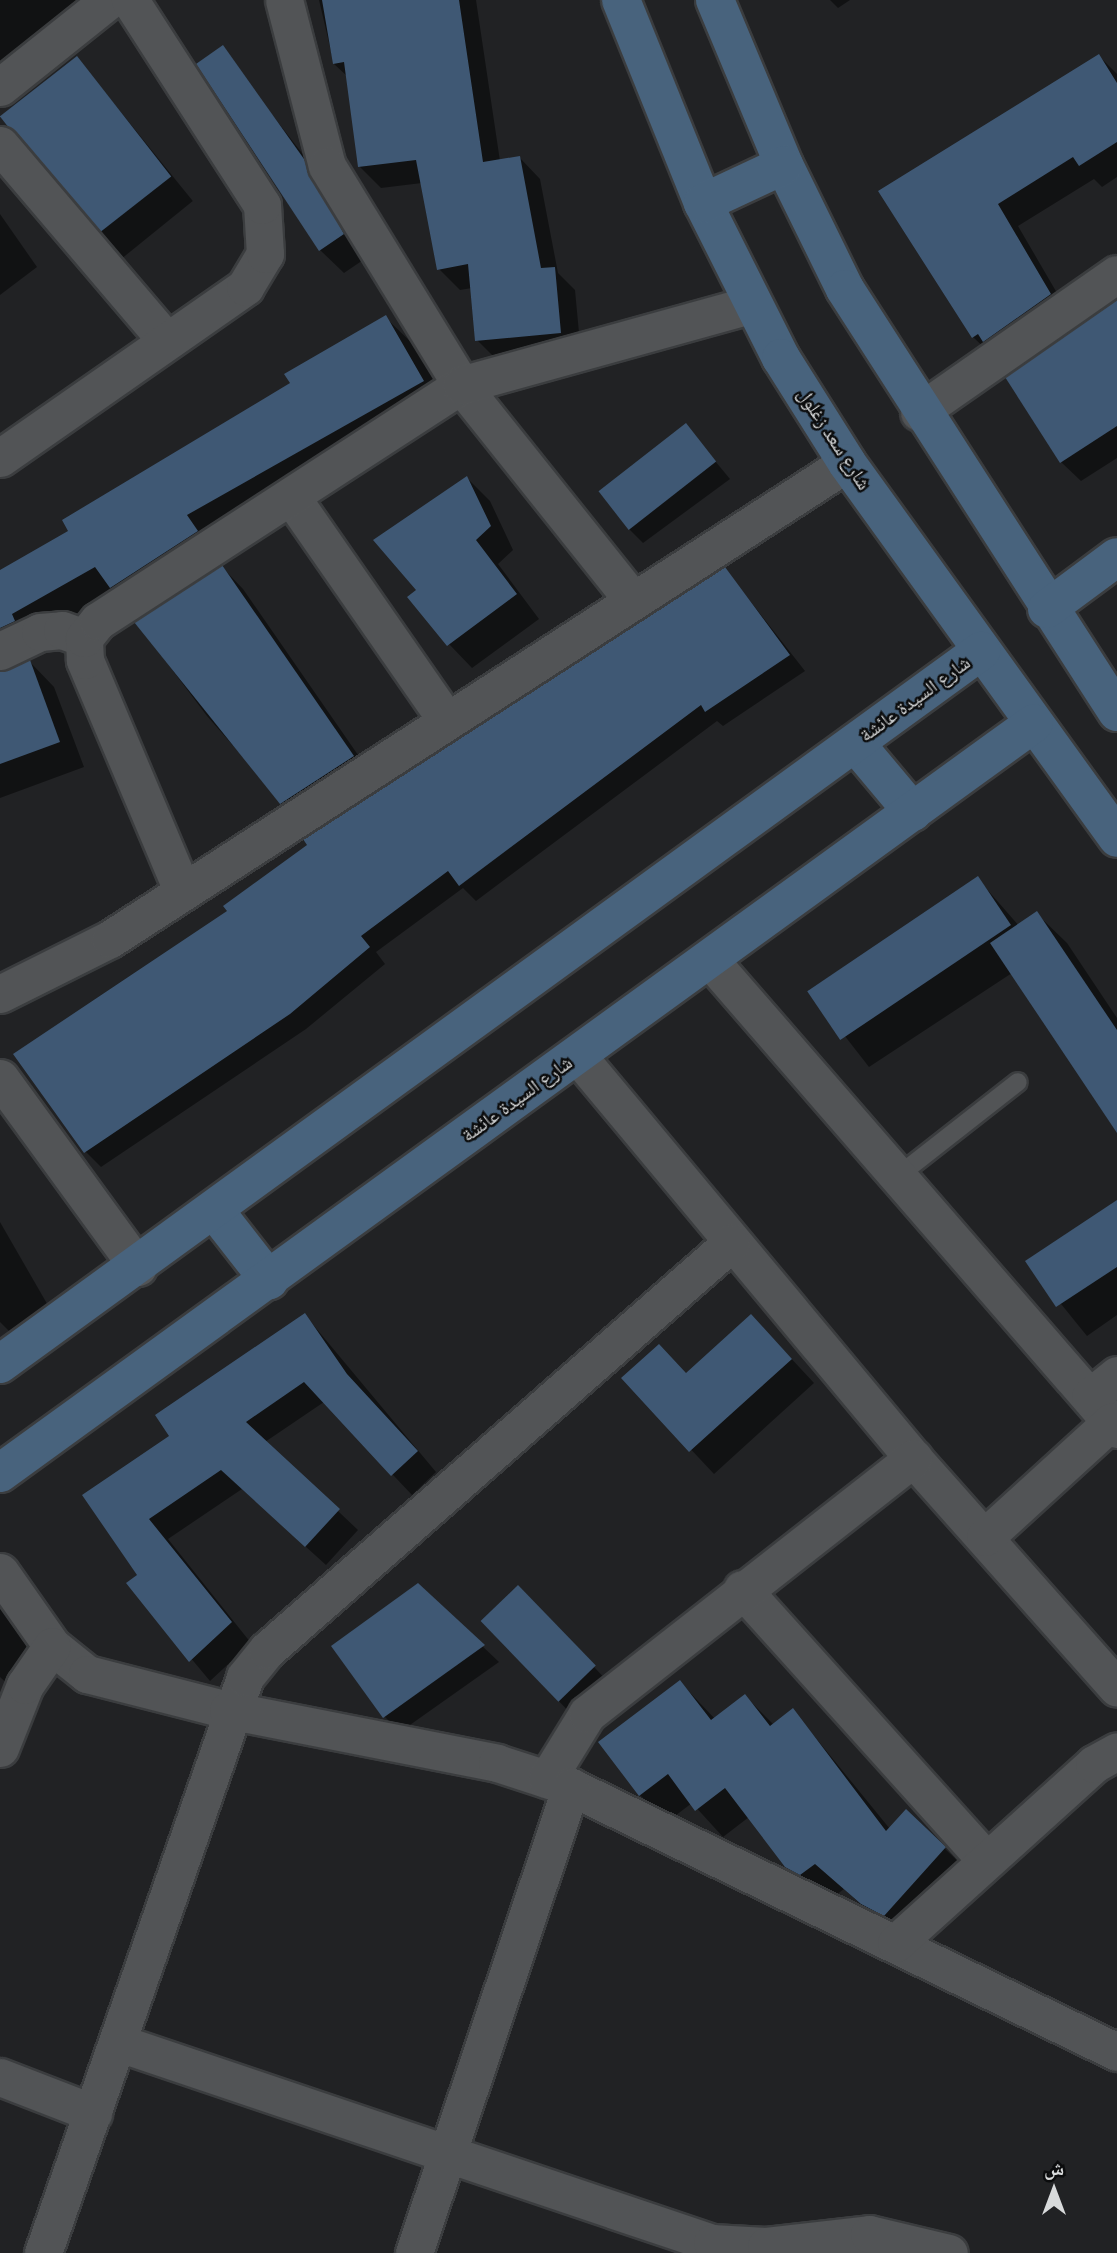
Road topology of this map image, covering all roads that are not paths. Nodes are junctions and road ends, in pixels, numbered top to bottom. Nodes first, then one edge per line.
1 (109, 0) edge
2 (131, 0) edge
3 (284, 0) edge
4 (621, 0) edge
5 (715, 0) edge
6 (0, 87) edge
7 (0, 145) edge
8 (784, 165) junction
9 (703, 203) junction
10 (1117, 274) edge
11 (753, 304) junction
12 (167, 341) junction
13 (461, 385) junction
14 (919, 412) junction
15 (0, 458) edge
16 (847, 463) junction
17 (292, 498) junction
18 (1117, 557) edge
19 (632, 599) junction
20 (1046, 609) junction
21 (84, 638) junction
22 (981, 650) junction
23 (0, 651) edge
24 (1105, 671) edge
25 (1117, 712) edge
26 (445, 718) junction
27 (1034, 723) junction
28 (855, 743) junction
29 (913, 812) junction
30 (1117, 838) edge
31 (182, 890) junction
32 (710, 960) junction
33 (0, 995) edge
34 (577, 1055) junction
35 (0, 1078) edge
36 (1018, 1082) dead end
37 (898, 1176) junction
38 (215, 1211) junction
39 (731, 1243) junction
40 (138, 1267) junction
41 (269, 1280) junction
42 (0, 1364) edge
43 (1109, 1405) edge
44 (913, 1458) junction
45 (0, 1473) edge
46 (985, 1537) junction
47 (0, 1572) edge
48 (742, 1589) junction
49 (52, 1646) junction
50 (1117, 1688) edge
51 (228, 1710) junction
52 (3, 1730) edge
53 (1117, 1751) edge
54 (559, 1783) junction
55 (986, 1860) junction
56 (896, 1943) junction
57 (119, 2043) junction
58 (1117, 2052) edge
59 (0, 2077) edge
60 (93, 2113) junction
61 (446, 2155) junction
62 (43, 2253) edge
63 (414, 2253) edge
64 (949, 2253) edge

1 - 6 street
2 - 12 street
3 - 13 street
4 - 9 street, شارع سعد زغلول
5 - 8 street
7 - 12 street
8 - 9 street
8 - 14 street
9 - 11 street, شارع سعد زغلول
10 - 14 street
11 - 13 street
11 - 16 street, شارع سعد زغلول
12 - 15 street
13 - 17 street
13 - 19 street
14 - 20 street
16 - 19 street
16 - 22 street, شارع سعد زغلول
17 - 21 street
17 - 26 street
18 - 20 street
19 - 26 street
20 - 24 street
21 - 23 street
21 - 31 street
22 - 27 street, شارع سعد زغلول
22 - 28 street, شارع السيدة عائشة
24 - 25 street
26 - 31 street
27 - 29 street, شارع السيدة عائشة
27 - 30 street, شارع سعد زغلول
28 - 29 street
28 - 38 street, شارع السيدة عائشة
29 - 32 street, شارع السيدة عائشة
31 - 33 street
32 - 34 street, شارع السيدة عائشة
32 - 37 street
34 - 39 street
34 - 41 street, شارع السيدة عائشة
35 - 40 street
36 - 37 lane
37 - 43 street
38 - 40 street, شارع السيدة عائشة
38 - 41 street
39 - 44 street
39 - 51 street
40 - 42 street, شارع السيدة عائشة
41 - 45 street, شارع السيدة عائشة
43 - 46 street
44 - 46 street
44 - 48 street
46 - 50 street
47 - 49 street
48 - 54 street
48 - 55 street
49 - 51 street
49 - 52 street
51 - 54 street
51 - 57 street
53 - 55 street
54 - 56 street
54 - 61 street
55 - 56 street
56 - 58 street
57 - 60 street
57 - 61 street
59 - 60 street
60 - 62 street
61 - 63 street
61 - 64 street

